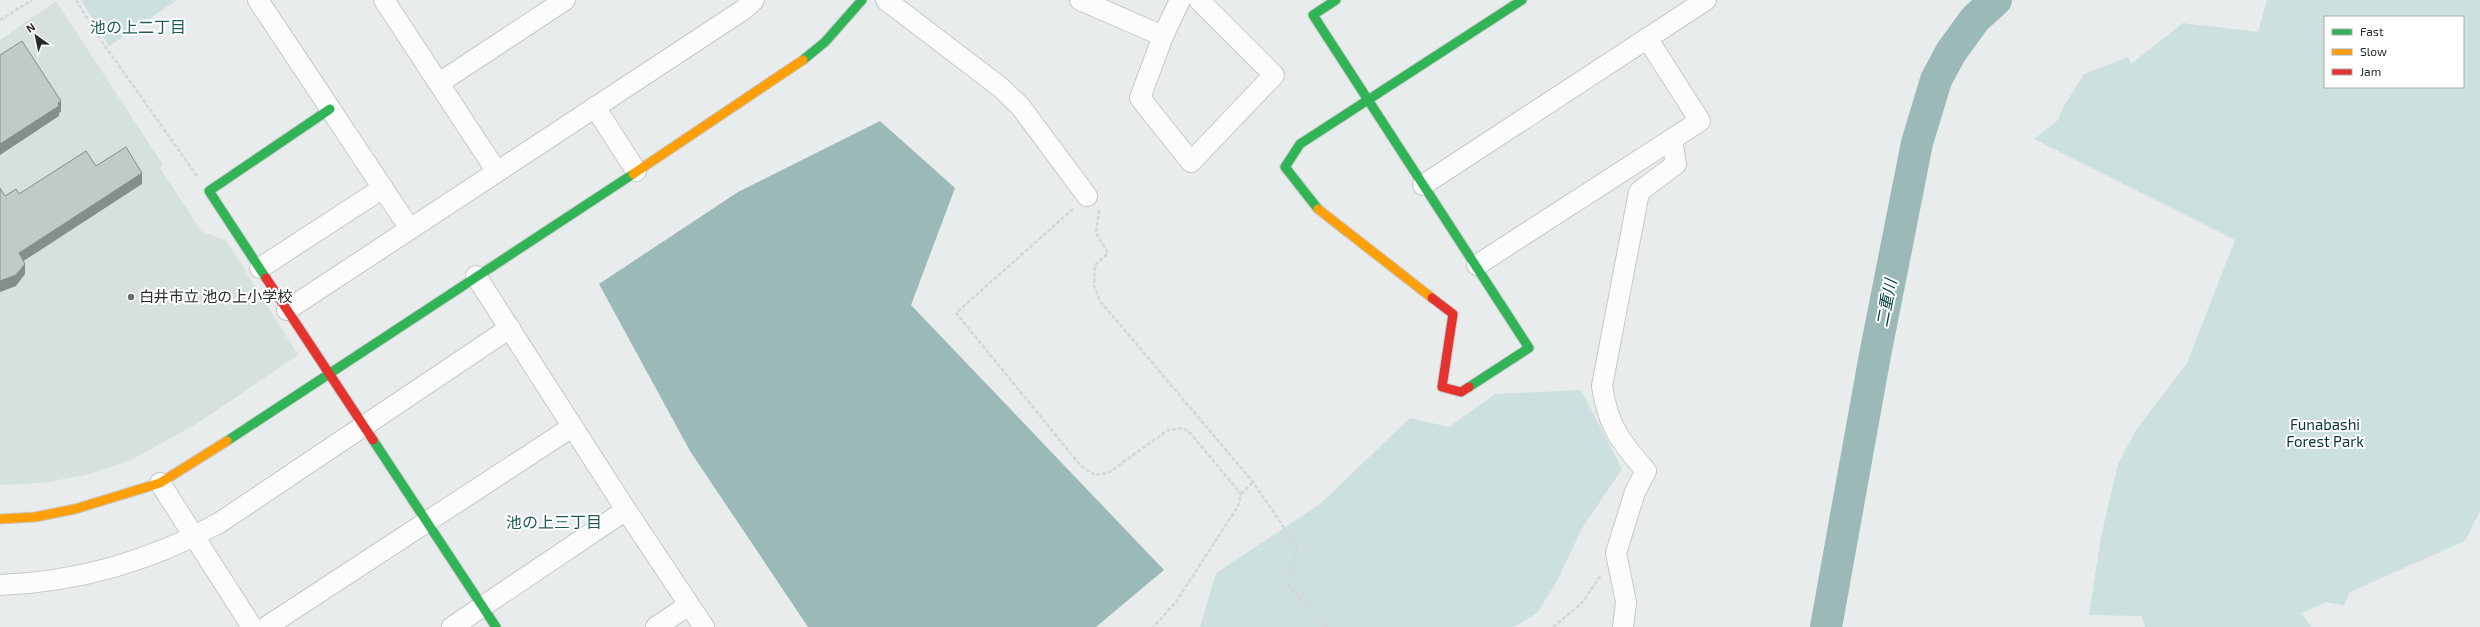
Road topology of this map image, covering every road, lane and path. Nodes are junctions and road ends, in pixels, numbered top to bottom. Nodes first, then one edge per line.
1 (32, 0) edge
2 (76, 0) edge
3 (258, 0) edge
4 (384, 0) edge
5 (565, 0) edge
6 (862, 0) edge
7 (1080, 0) edge
8 (1180, 0) edge
9 (1199, 0) edge
10 (1336, 0) edge
11 (1522, 0) edge
12 (1706, 0) edge
13 (744, 3) edge
14 (897, 4) edge
15 (0, 20) edge
16 (1163, 36) junction
17 (1647, 38) junction
18 (439, 83) junction
19 (1368, 98) junction
20 (595, 107) junction
21 (330, 109) junction
22 (1672, 140) junction
23 (636, 171) junction
24 (497, 172) junction
25 (1423, 185) junction
26 (383, 188) junction
27 (209, 191) junction
28 (1087, 196) junction
29 (410, 229) junction
30 (1477, 265) junction
31 (260, 268) junction
32 (476, 276) junction
33 (287, 310) junction
34 (510, 328) junction
35 (329, 374) junction
36 (364, 427) junction
37 (572, 427) junction
38 (1253, 482) junction
39 (160, 483) junction
40 (1241, 494) junction
41 (626, 510) junction
42 (0, 519) edge
43 (427, 523) junction
44 (195, 536) junction
45 (1616, 553) junction
46 (0, 585) edge
47 (689, 605) junction
48 (482, 607) junction
49 (252, 627) edge
50 (266, 627) edge
51 (452, 627) edge
52 (496, 627) edge
53 (656, 627) edge
54 (704, 627) edge
55 (1153, 627) edge
56 (1327, 627) edge
57 (1553, 627) edge
58 (1623, 627) edge

1 - 15 path
2 - 27 path
3 - 21 street
4 - 18 street
5 - 18 street
6 - 23 street
7 - 16 street
8 - 16 street
9 - 16 street
10 - 19 street
11 - 19 street
12 - 17 street
13 - 20 street
14 - 28 street
17 - 22 street
17 - 25 street
18 - 24 street
19 - 25 street
19 - 30 street
20 - 23 street
20 - 24 street
21 - 26 street
21 - 27 street
22 - 30 street
22 - 45 street
23 - 32 street
24 - 29 street
25 - 30 street
26 - 29 street
26 - 31 street
27 - 31 street
28 - 38 path
28 - 40 path
29 - 33 street
31 - 33 street
32 - 34 street
32 - 35 street
33 - 35 street
34 - 36 street
34 - 37 street
35 - 36 street
35 - 39 street
36 - 43 street
36 - 44 street
37 - 41 street
37 - 43 street
38 - 40 path
38 - 56 path
39 - 42 street
39 - 44 street
40 - 55 path
41 - 47 street
41 - 48 street
43 - 48 street
43 - 50 street
44 - 46 street
44 - 49 street
45 - 57 path
45 - 58 street
47 - 53 street
47 - 54 street
48 - 51 street
48 - 52 street

